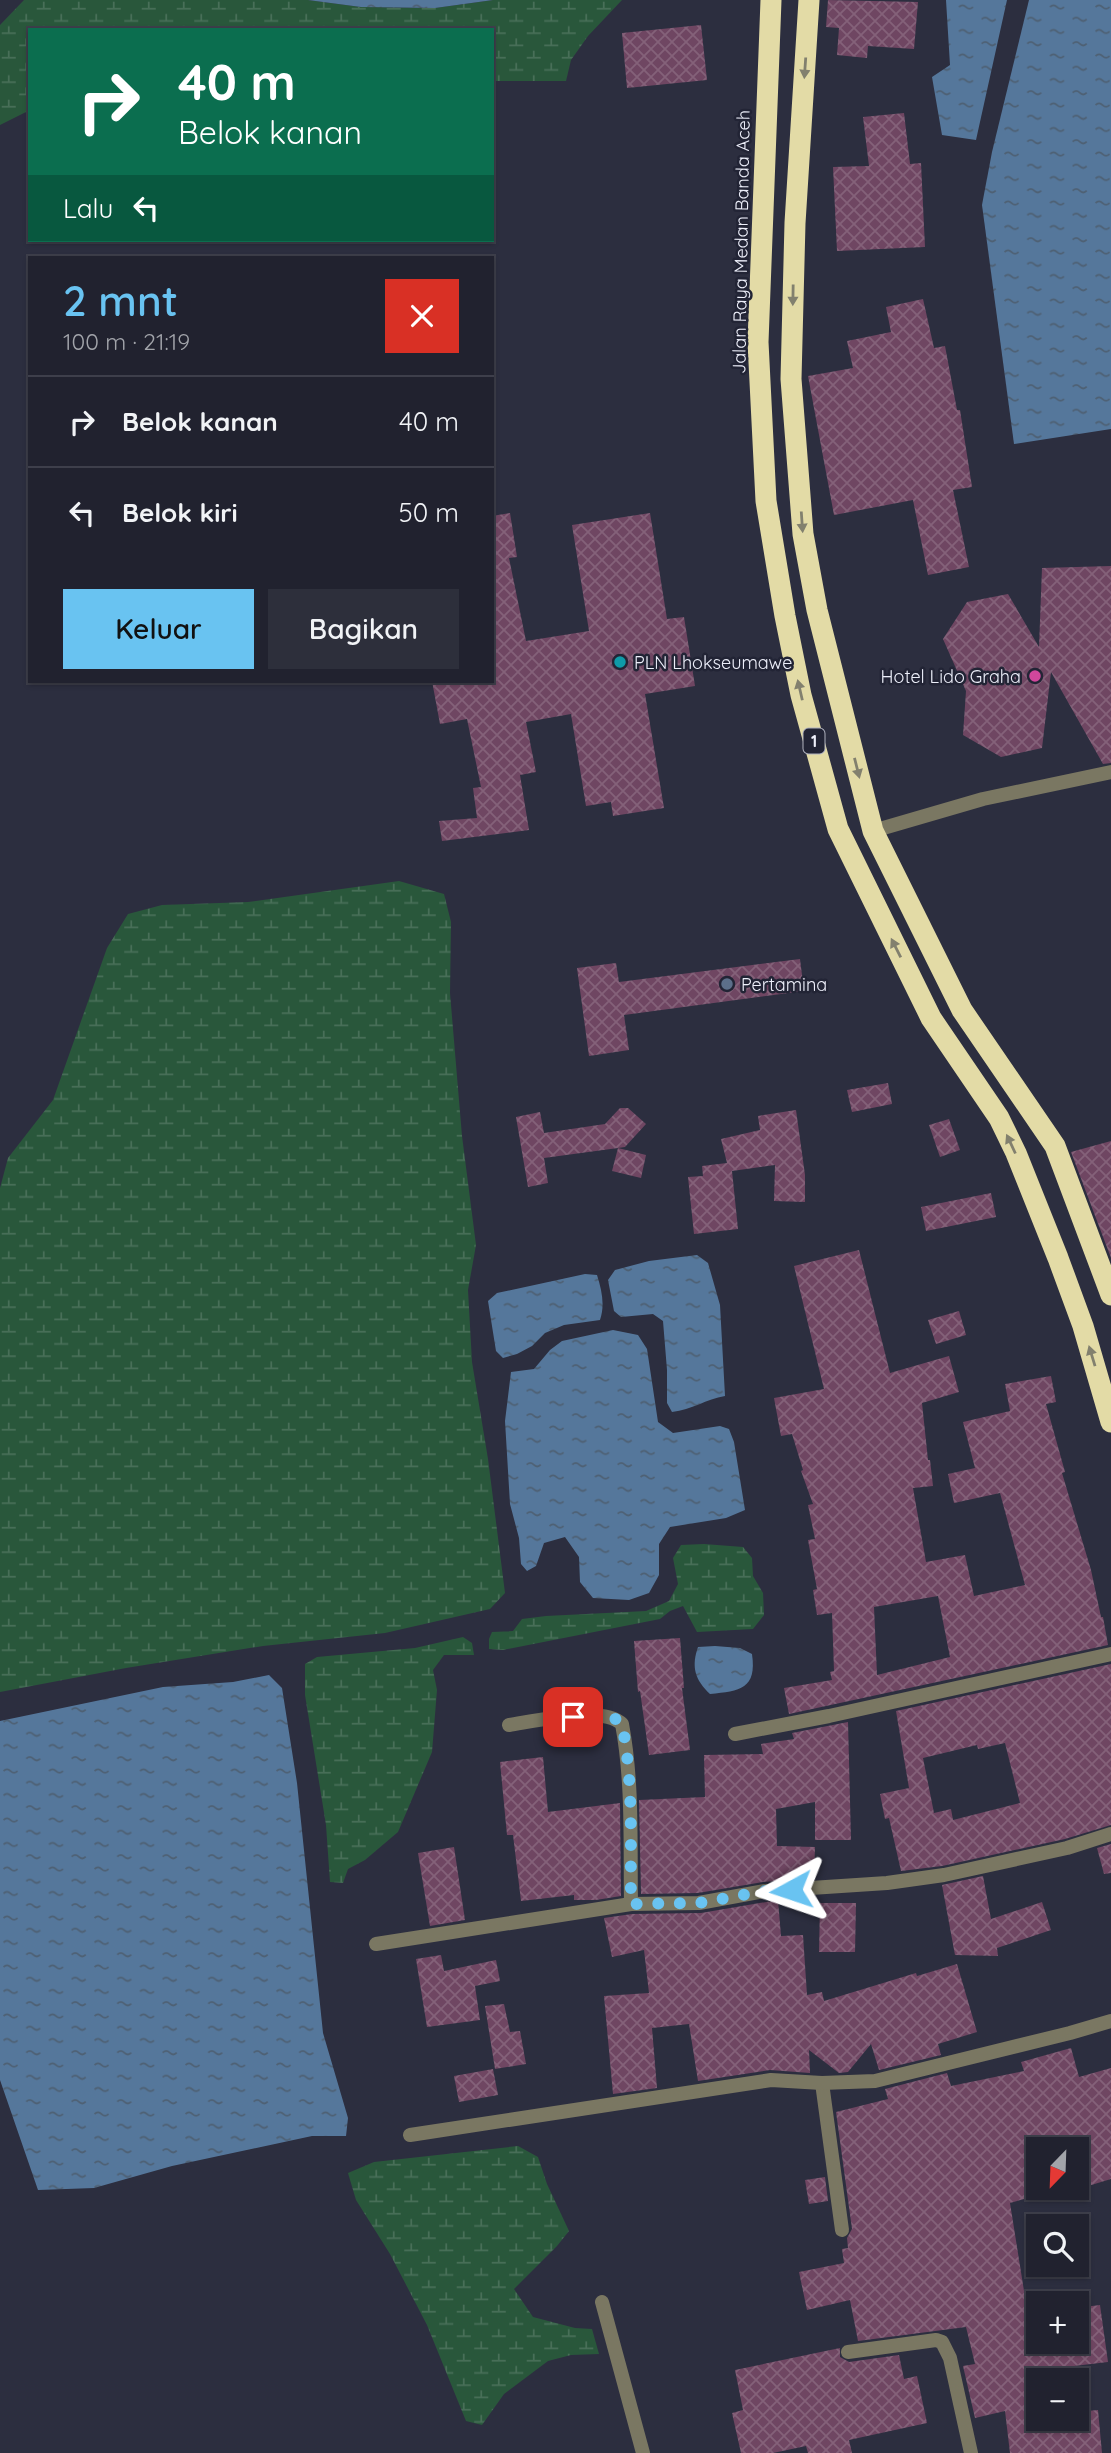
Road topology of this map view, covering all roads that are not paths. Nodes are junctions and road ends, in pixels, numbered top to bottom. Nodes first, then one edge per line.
1 (771, 0) edge
2 (810, 0) edge
3 (762, 223) junction
4 (795, 223) junction
5 (1111, 772) edge
6 (873, 831) junction
7 (1111, 1295) edge
8 (1111, 1422) edge
9 (1111, 1654) edge
10 (509, 1725) dead end
11 (735, 1734) dead end
12 (1111, 1834) edge
13 (631, 1904) junction
14 (376, 1944) dead end
15 (1111, 2021) edge
16 (822, 2083) junction
17 (410, 2135) dead end
18 (842, 2230) dead end
19 (602, 2302) dead end
20 (848, 2352) dead end
21 (643, 2453) edge
22 (971, 2453) edge

1 - 3 highway, Jalan Raya Medan Banda Aceh / 1
2 -> 4 highway, 1
3 - 4 highway
8 -> 3 highway, Jalan Raya Medan Banda Aceh / 1
4 -> 6 highway, 1
5 - 6 street
6 - 7 highway, 1
9 - 11 street
10 - 13 street
12 - 13 street
13 - 14 street
15 - 16 street
16 - 17 street
16 - 18 street
19 - 21 street
20 - 22 street

